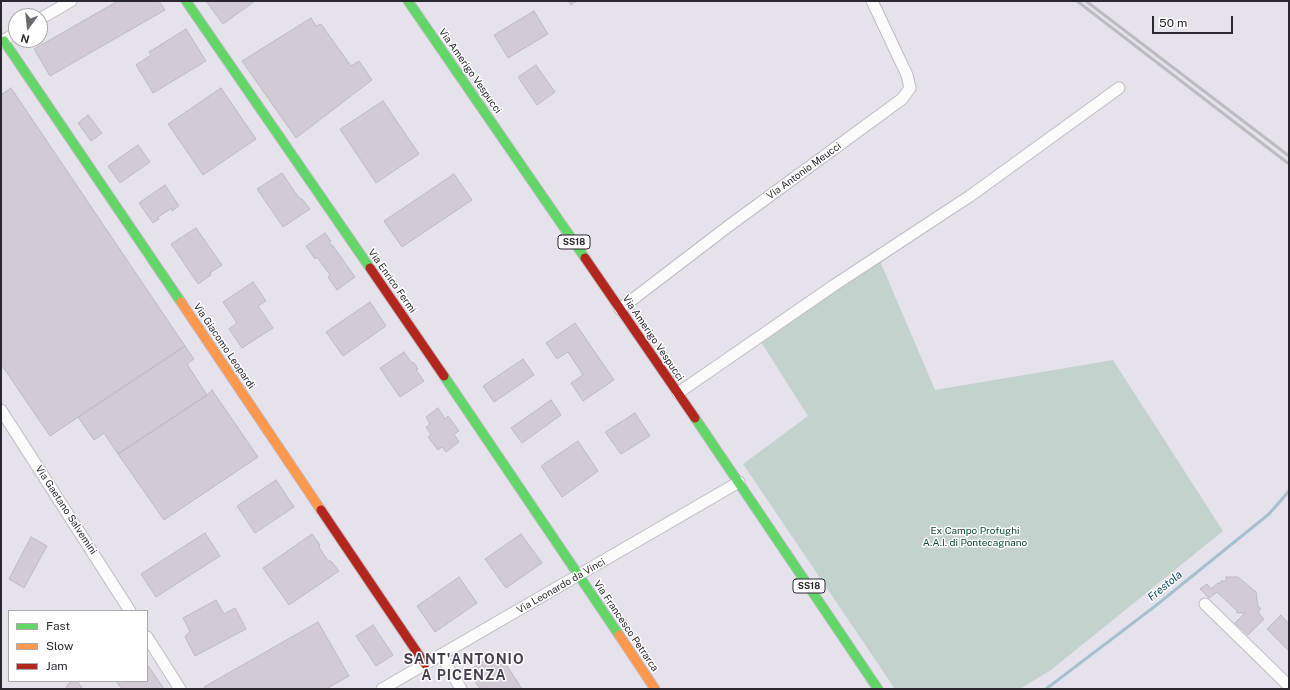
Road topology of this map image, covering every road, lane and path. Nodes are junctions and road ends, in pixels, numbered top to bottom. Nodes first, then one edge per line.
1 (71, 1) edge
2 (186, 1) edge
3 (408, 1) edge
4 (872, 1) edge
5 (48, 14) edge
6 (2, 41) edge
7 (1119, 88) dead end
8 (620, 309) junction
9 (678, 393) junction
10 (1, 410) edge
11 (739, 482) junction
12 (578, 575) junction
13 (1205, 604) dead end
14 (129, 610) edge
15 (148, 639) edge
16 (442, 655) junction
17 (425, 664) junction
18 (1289, 686) edge
19 (180, 689) edge
20 (382, 689) edge
21 (461, 689) edge
22 (654, 689) edge
23 (878, 689) edge

1 - 5 street
2 - 12 street, Via Enrico Fermi
3 - 8 street, Via Amerigo Vespucci / SS18
4 - 8 street, Via Antonio Meucci
6 - 17 street, Via Giacomo Leopardi
7 - 9 street
8 - 9 street, Via Amerigo Vespucci / SS18
9 - 11 street, Via Amerigo Vespucci / SS18
10 - 14 street, Via Gaetano Salvemini
11 - 12 street, Via Leonardo da Vinci
11 - 23 street, Via Amerigo Vespucci / SS18
12 - 16 street, Via Leonardo da Vinci
12 - 22 street, Via Francesco Petrarca
13 - 18 street
15 - 19 street
16 - 17 street, Via Leonardo da Vinci
16 - 21 street
17 - 20 street, Via Leonardo da Vinci

